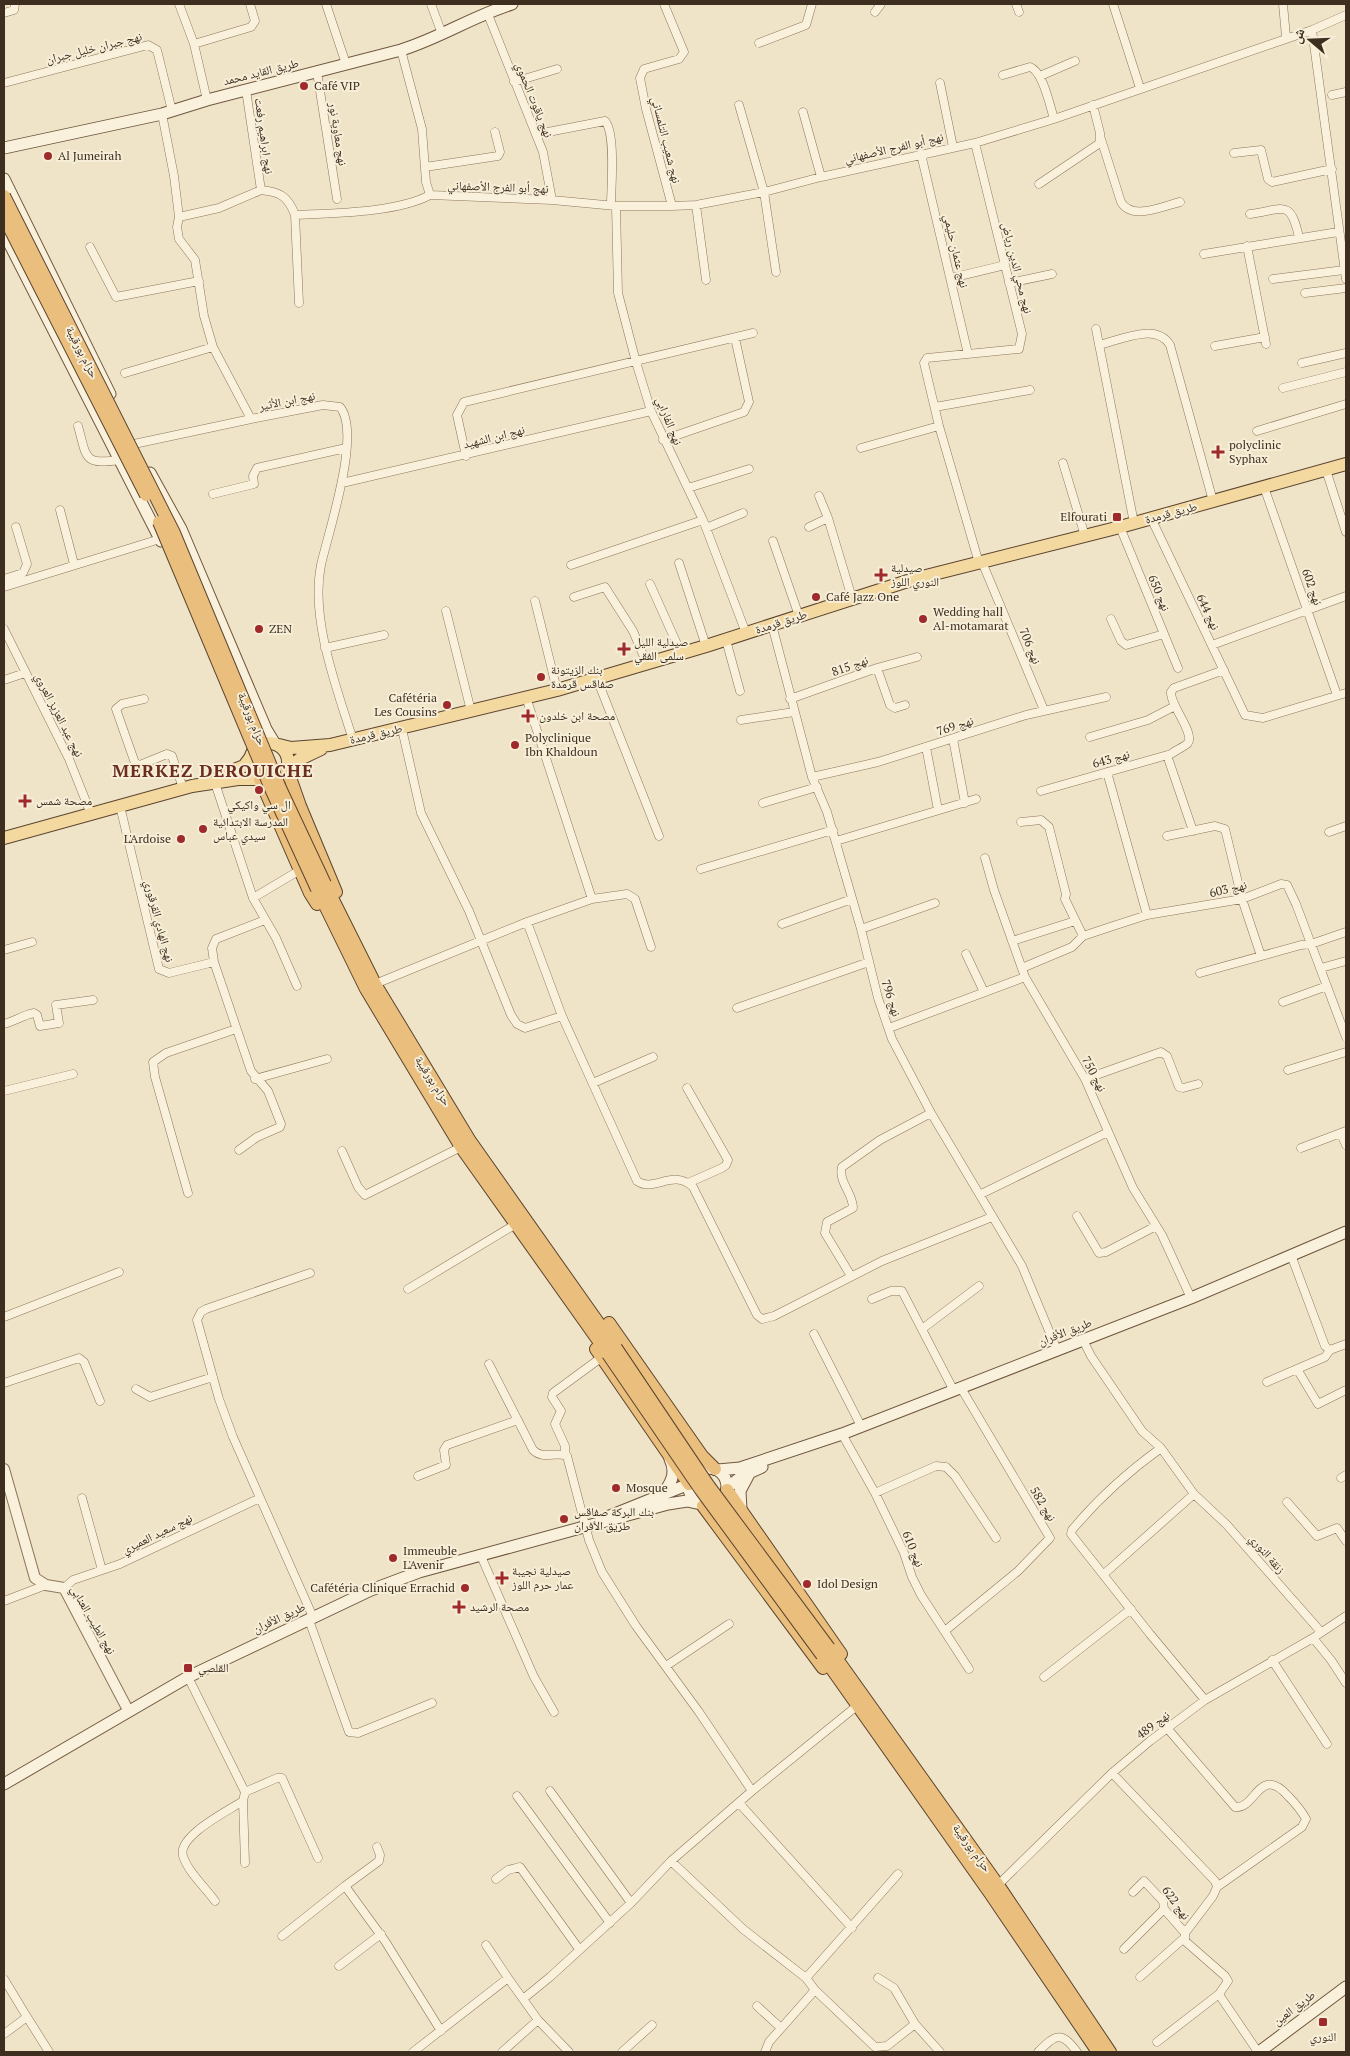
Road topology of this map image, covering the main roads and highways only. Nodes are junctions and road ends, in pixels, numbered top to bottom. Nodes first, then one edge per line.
1 (512, 4) edge
2 (6, 150) edge
3 (4, 179) edge
4 (4, 196) edge
5 (4, 217) edge
6 (4, 233) edge
7 (98, 367) junction
8 (78, 376) junction
9 (1346, 464) edge
10 (203, 580) junction
11 (180, 587) junction
12 (277, 744) junction
13 (330, 745) junction
14 (251, 756) junction
15 (287, 769) junction
16 (260, 779) junction
17 (210, 783) junction
18 (4, 838) edge
19 (321, 887) junction
20 (351, 950) junction
21 (525, 1229) junction
22 (1346, 1232) edge
23 (609, 1353) junction
24 (791, 1451) junction
25 (670, 1457) junction
26 (716, 1469) junction
27 (752, 1471) junction
28 (689, 1484) junction
29 (727, 1489) junction
30 (660, 1497) junction
31 (700, 1504) junction
32 (741, 1510) junction
33 (587, 1526) junction
34 (862, 1703) junction
35 (4, 1784) edge
36 (996, 1889) junction
37 (1346, 1987) edge
38 (1062, 1989) junction
39 (1088, 2052) edge
40 (1098, 2052) edge
41 (1110, 2052) edge
42 (1118, 2052) edge
43 (1258, 2052) edge

1 - 2 main road, طريق القايد محمد
3 - 7 main road, حزام بورقيبة
4 - 19 highway, حزام بورقيبة, bridge
5 - 19 highway, حزام بورقيبة, bridge
6 - 8 main road, حزام بورقيبة
7 - 8 main road
7 - 10 main road, حزام بورقيبة
8 - 11 main road, حزام بورقيبة
9 - 13 main road, طريق قرمدة
10 - 11 main road
10 - 12 main road, حزام بورقيبة
11 - 14 main road, حزام بورقيبة
12 - 13 main road, طريق قرمدة
12 - 14 main road
12 - 15 main road
13 - 15 main road, طريق قرمدة
14 - 16 main road
14 - 17 main road
15 - 16 main road
15 - 20 highway
16 - 17 main road
16 - 20 highway
17 - 18 main road
19 - 20 highway, حزام بورقيبة
20 - 21 highway, حزام بورقيبة
20 - 21 highway, حزام بورقيبة
21 - 23 highway, حزام بورقيبة
21 - 26 highway
22 - 24 main road, طريق الأفران
23 - 25 highway
23 - 34 highway, حزام بورقيبة, bridge
24 - 26 main road, طريق الأفران
24 - 27 main road, طريق الأفران
25 - 28 highway
25 - 30 main road
26 - 28 main road
26 - 29 main road
27 - 29 main road, طريق الأفران
27 - 32 main road
28 - 30 main road, طريق الأفران
28 - 31 main road
29 - 31 main road
29 - 32 highway
30 - 33 main road, طريق الأفران
31 - 33 main road, طريق الأفران
31 - 34 highway
32 - 34 highway
33 - 35 main road, طريق الأفران
34 - 36 highway, حزام بورقيبة
36 - 38 highway, حزام بورقيبة
36 - 39 highway
36 - 42 highway
37 - 43 main road, طريق العين
38 - 40 highway, حزام بورقيبة
38 - 41 highway, حزام بورقيبة

